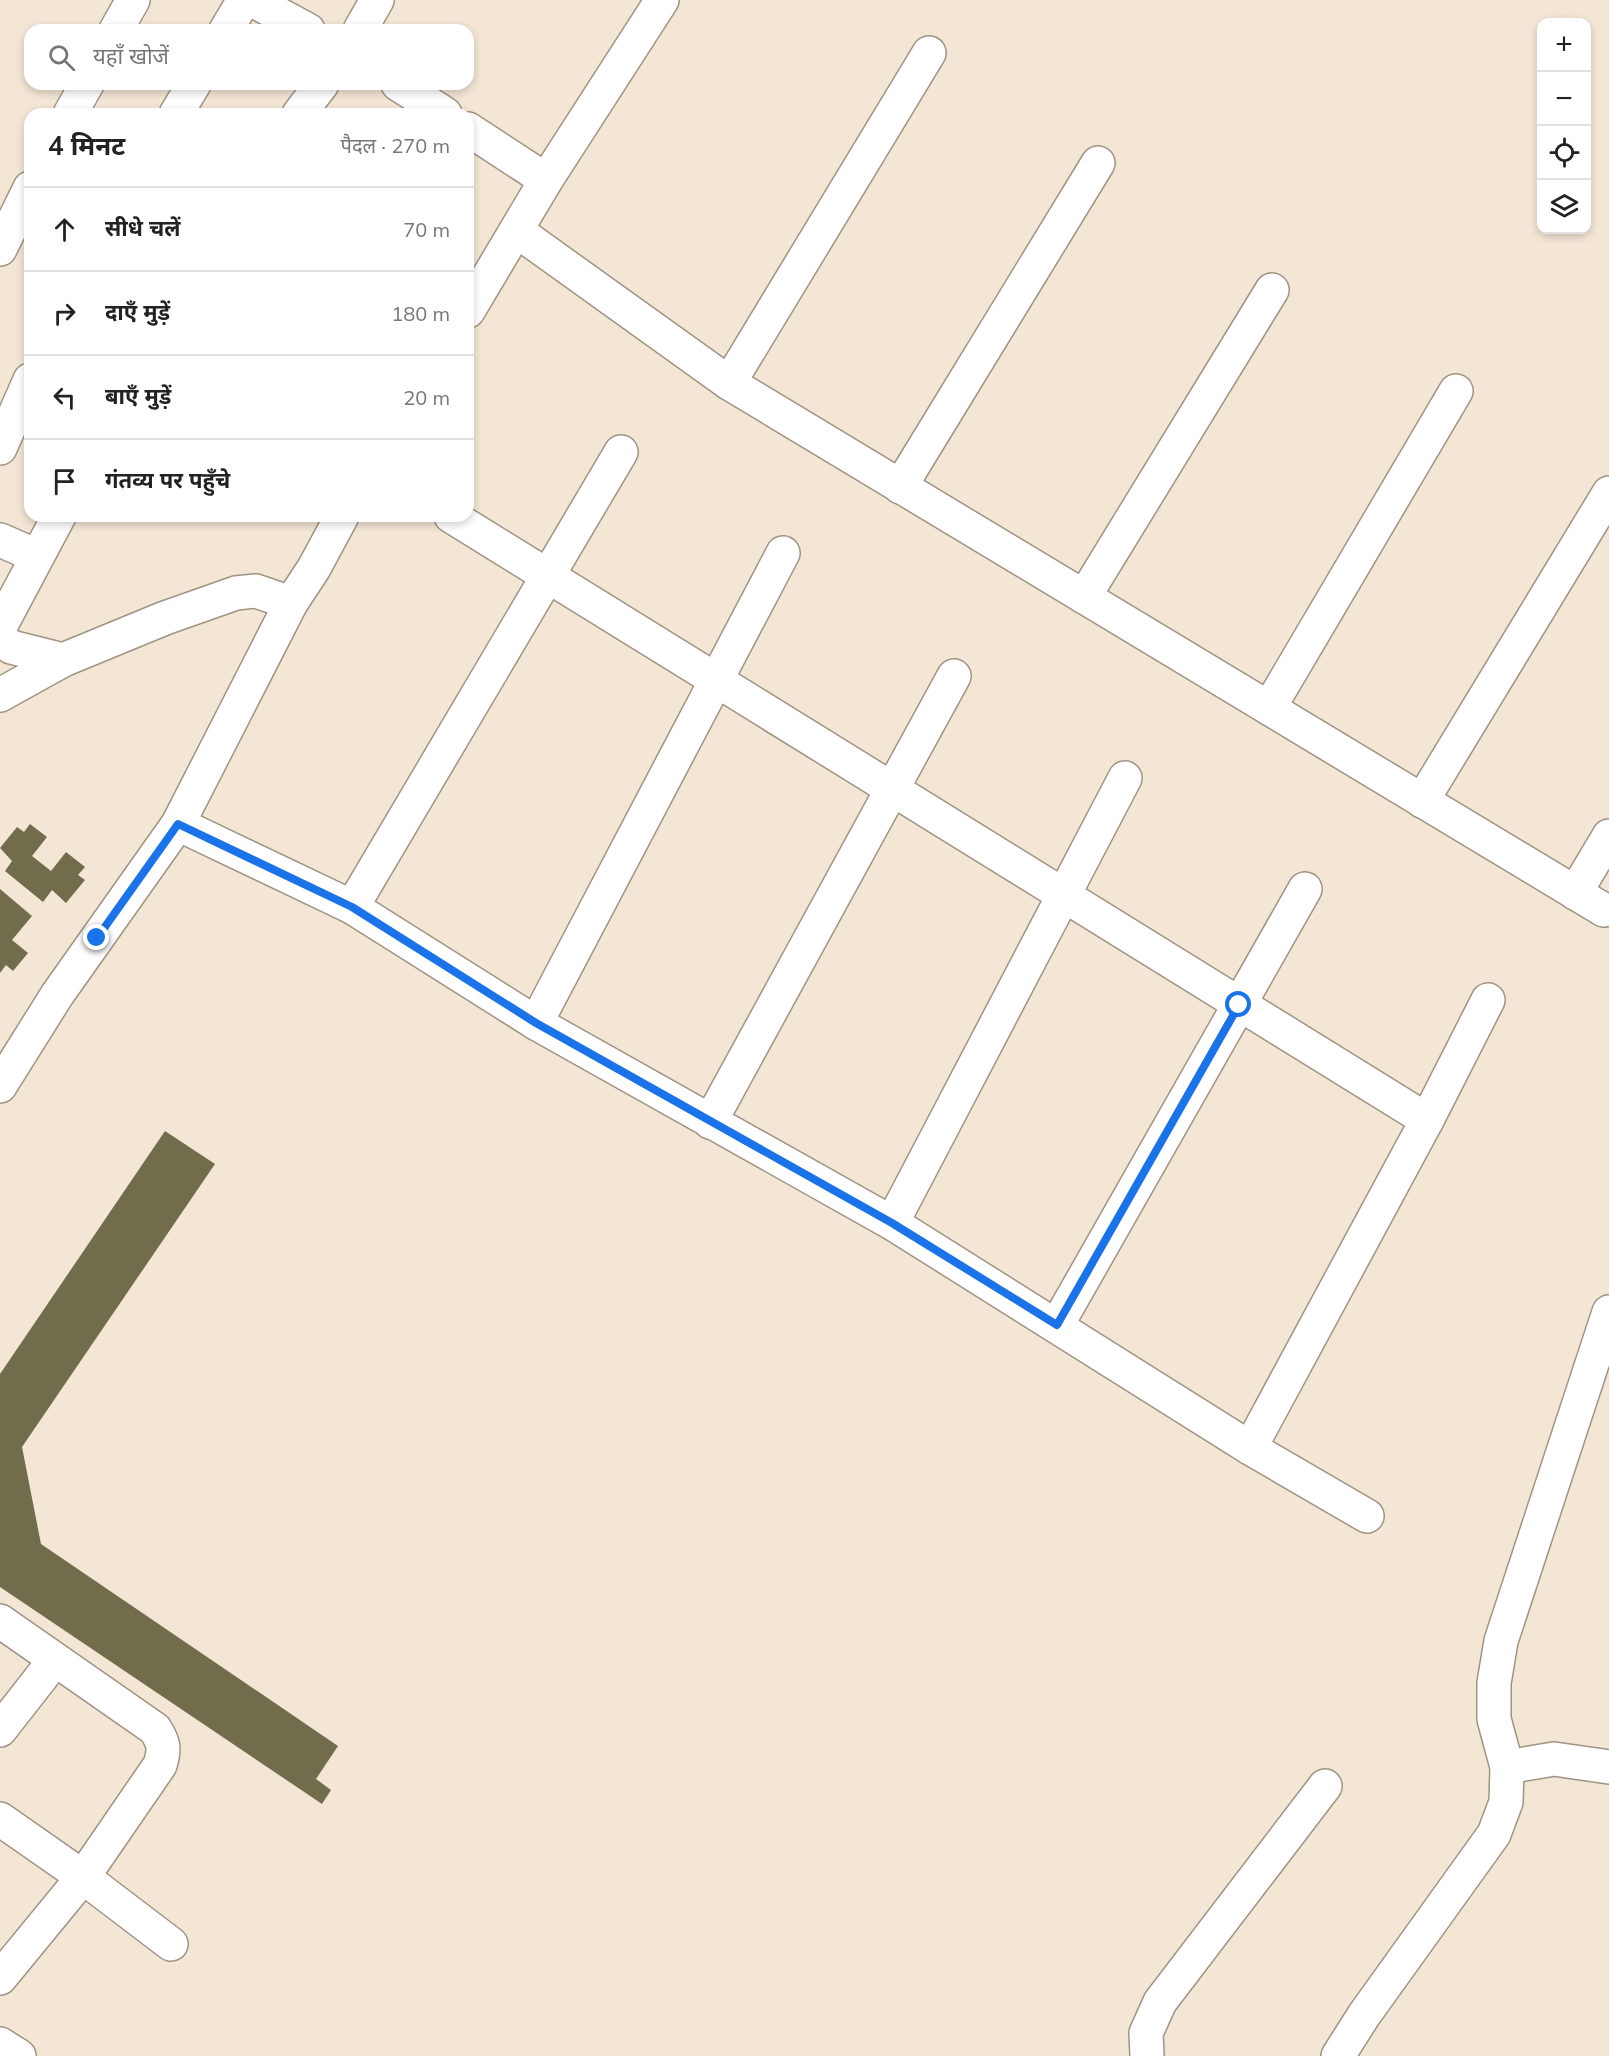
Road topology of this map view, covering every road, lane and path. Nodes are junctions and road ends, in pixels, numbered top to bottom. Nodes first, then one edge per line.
1 (133, 0) edge
2 (244, 0) edge
3 (252, 0) edge
4 (377, 0) edge
5 (651, 4) edge
6 (119, 24) edge
7 (230, 24) edge
8 (297, 24) edge
9 (363, 24) edge
10 (929, 53) dead end
11 (84, 90) edge
12 (190, 90) edge
13 (317, 90) edge
14 (407, 90) edge
15 (73, 108) edge
16 (180, 108) edge
17 (304, 108) edge
18 (436, 108) edge
19 (474, 133) edge
20 (1098, 163) dead end
21 (546, 180) junction
22 (24, 200) edge
23 (517, 231) junction
24 (0, 249) edge
25 (1272, 290) dead end
26 (474, 301) edge
27 (729, 383) junction
28 (1456, 391) dead end
29 (24, 394) edge
30 (0, 448) edge
31 (621, 452) dead end
32 (900, 487) junction
33 (1609, 493) edge
34 (56, 522) edge
35 (336, 522) edge
36 (461, 522) edge
37 (0, 540) edge
38 (783, 553) dead end
39 (37, 556) junction
40 (547, 577) junction
41 (1084, 597) junction
42 (291, 603) junction
43 (0, 627) edge
44 (0, 638) edge
45 (63, 660) junction
46 (954, 676) dead end
47 (716, 682) junction
48 (0, 695) edge
49 (1269, 708) junction
50 (1125, 778) dead end
51 (892, 790) junction
52 (1422, 801) junction
53 (178, 824) junction
54 (1609, 836) edge
55 (1305, 889) dead end
56 (1575, 893) junction
57 (1063, 896) junction
58 (352, 907) junction
59 (1604, 910) dead end
60 (1488, 1000) dead end
61 (1239, 1005) junction
62 (536, 1023) junction
63 (0, 1086) edge
64 (1427, 1120) junction
65 (710, 1122) junction
66 (892, 1223) junction
67 (1609, 1312) edge
68 (1057, 1325) junction
69 (1250, 1448) junction
70 (1367, 1516) dead end
71 (0, 1621) edge
72 (54, 1661) junction
73 (0, 1730) edge
74 (1508, 1767) junction
75 (1609, 1767) edge
76 (1325, 1786) dead end
77 (0, 1820) edge
78 (83, 1877) junction
79 (171, 1944) dead end
80 (0, 1978) edge
81 (0, 2044) edge
82 (19, 2056) edge
83 (1147, 2056) edge
84 (1338, 2056) edge

1 - 6 street
2 - 7 street
3 - 8 street
4 - 9 street
5 - 21 street
10 - 27 street
11 - 15 street
12 - 16 street
13 - 17 street
14 - 18 street
19 - 21 street
20 - 32 street
21 - 23 street
22 - 24 street
23 - 26 street
23 - 27 street
25 - 41 street
27 - 32 street
28 - 49 street
29 - 30 street
31 - 40 street
32 - 41 street
33 - 52 street
34 - 39 street
35 - 42 street
36 - 40 street
37 - 39 street
38 - 47 street
39 - 43 street
40 - 47 street
40 - 58 street
41 - 49 street
42 - 45 street
42 - 53 street
44 - 45 street
45 - 48 street
46 - 51 street
47 - 51 street
47 - 62 street
49 - 52 street
50 - 57 street
51 - 57 street
51 - 65 street
52 - 56 street
53 - 58 street
53 - 63 street
54 - 56 street
55 - 61 street
56 - 59 street
57 - 61 street
57 - 66 street
58 - 62 street
60 - 64 street
61 - 64 street
61 - 68 street
62 - 65 street
64 - 69 street
65 - 66 street
66 - 68 street
67 - 74 street
68 - 69 street
69 - 70 street
71 - 72 street
72 - 73 street
72 - 78 street
74 - 75 street
74 - 84 street
76 - 83 street
77 - 78 street
78 - 79 street
78 - 80 street
81 - 82 street

